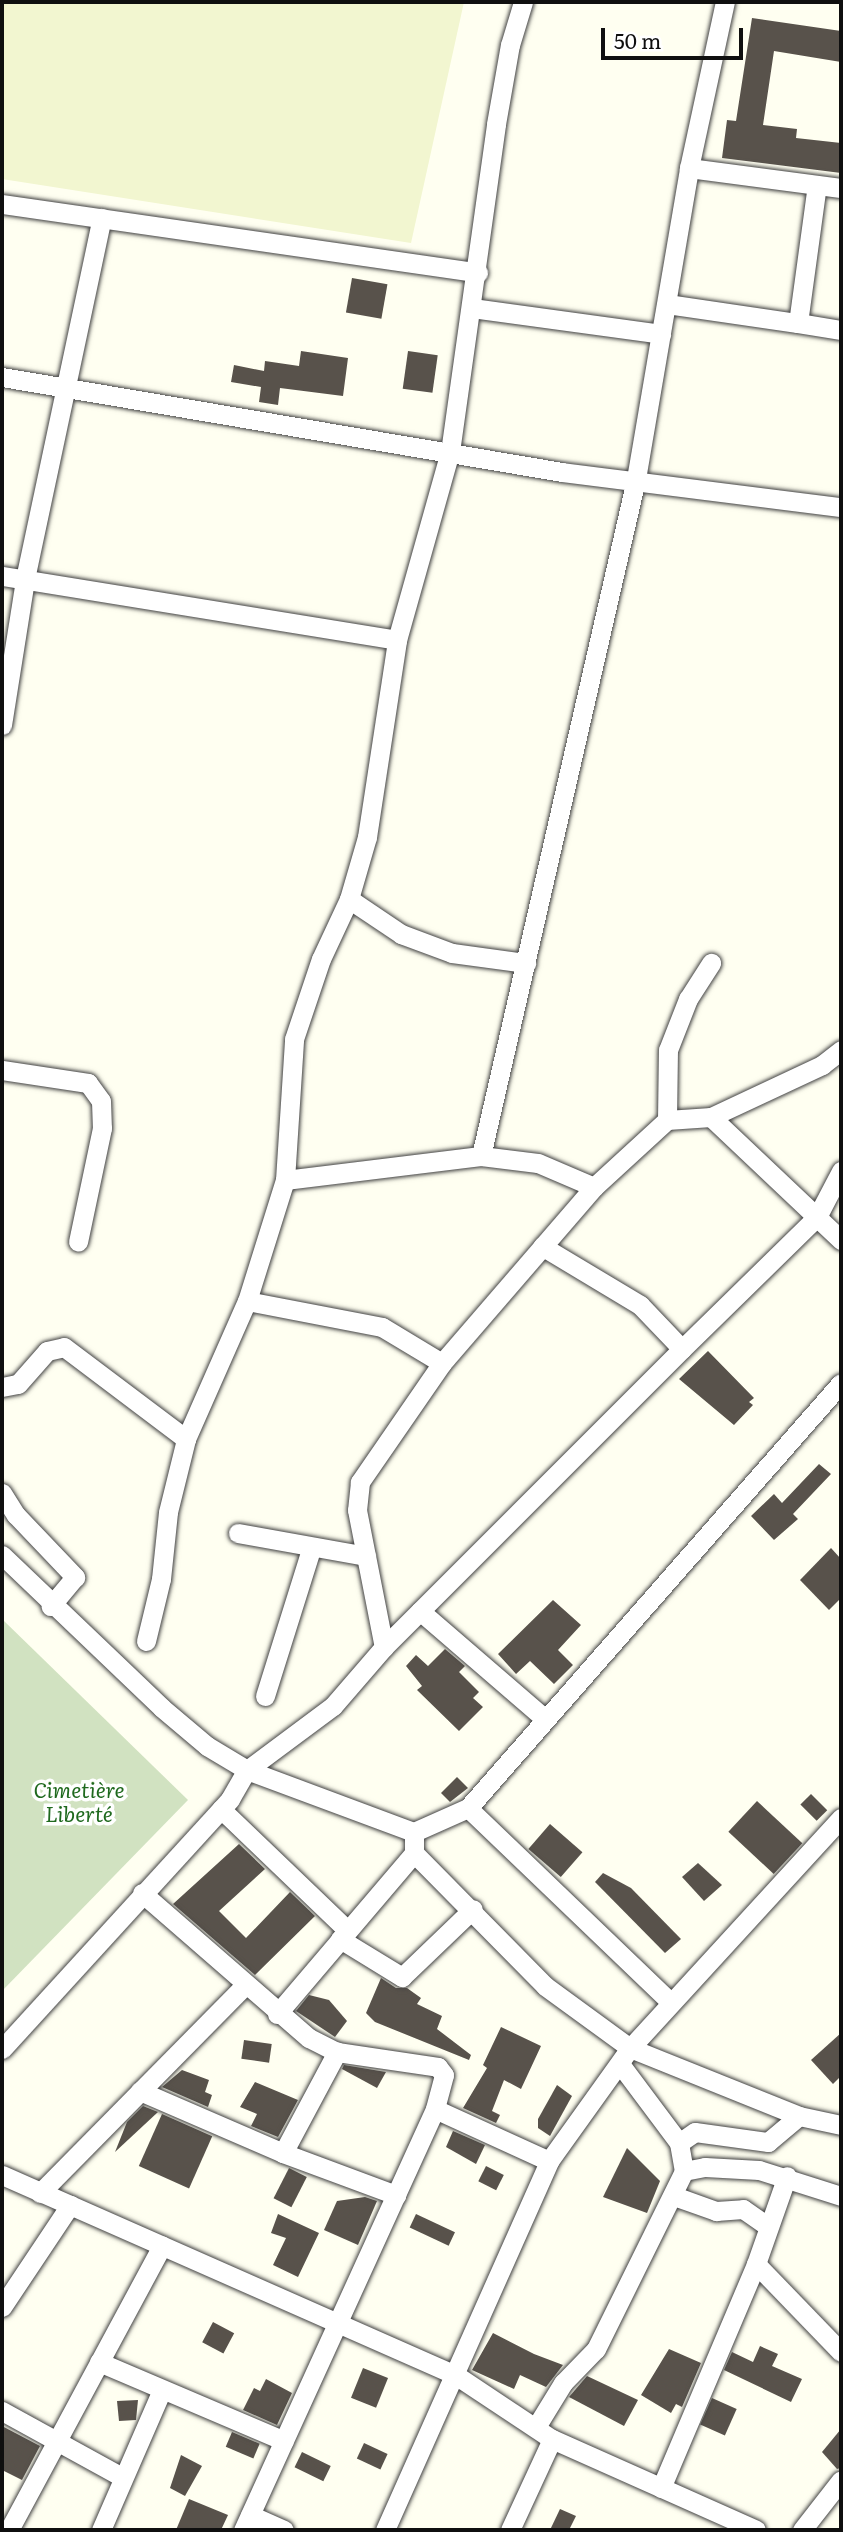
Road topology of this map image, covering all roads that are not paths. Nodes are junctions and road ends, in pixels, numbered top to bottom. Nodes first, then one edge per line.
1 (523, 2) edge
2 (725, 2) edge
3 (689, 168) junction
4 (817, 186) junction
5 (841, 188) edge
6 (2, 204) edge
7 (102, 218) junction
8 (478, 273) junction
9 (667, 304) junction
10 (472, 308) junction
11 (797, 323) junction
12 (841, 330) edge
13 (661, 334) junction
14 (2, 377) edge
15 (66, 388) junction
16 (450, 452) junction
17 (636, 479) junction
18 (841, 507) edge
19 (2, 576) edge
20 (26, 579) junction
21 (397, 640) junction
22 (2, 725) edge
23 (349, 899) junction
24 (526, 963) junction
25 (711, 963) dead end
26 (841, 1050) edge
27 (2, 1070) edge
28 (711, 1117) junction
29 (667, 1120) junction
30 (481, 1156) junction
31 (841, 1171) edge
32 (285, 1180) junction
33 (594, 1187) junction
34 (817, 1217) junction
35 (841, 1240) edge
36 (78, 1242) dead end
37 (542, 1246) junction
38 (247, 1300) junction
39 (682, 1349) junction
40 (442, 1363) junction
41 (841, 1383) edge
42 (2, 1387) edge
43 (186, 1439) junction
44 (2, 1493) edge
45 (238, 1533) dead end
46 (311, 1549) junction
47 (2, 1555) edge
48 (366, 1556) junction
49 (51, 1606) junction
50 (420, 1611) junction
51 (146, 1641) dead end
52 (384, 1647) junction
53 (265, 1696) dead end
54 (545, 1719) junction
55 (247, 1770) junction
56 (468, 1808) junction
57 (221, 1809) junction
58 (841, 1818) edge
59 (414, 1832) junction
60 (414, 1853) junction
61 (142, 1893) junction
62 (473, 1909) junction
63 (343, 1935) junction
64 (244, 1986) junction
65 (671, 2003) junction
66 (277, 2014) junction
67 (2, 2049) edge
68 (337, 2052) junction
69 (625, 2056) junction
70 (140, 2091) junction
71 (435, 2109) junction
72 (799, 2116) junction
73 (841, 2126) edge
74 (679, 2143) junction
75 (283, 2153) junction
76 (549, 2161) junction
77 (684, 2171) junction
78 (2, 2175) edge
79 (787, 2176) junction
80 (40, 2193) junction
81 (396, 2195) junction
82 (674, 2196) junction
83 (841, 2196) edge
84 (70, 2206) junction
85 (766, 2225) junction
86 (162, 2246) junction
87 (756, 2264) junction
88 (3, 2304) edge
89 (338, 2323) junction
90 (841, 2351) edge
91 (99, 2362) junction
92 (454, 2374) junction
93 (162, 2390) junction
94 (2, 2411) edge
95 (536, 2427) junction
96 (552, 2439) junction
97 (57, 2441) junction
98 (284, 2441) junction
99 (122, 2477) junction
100 (841, 2480) edge
101 (661, 2488) junction
102 (247, 2523) edge
103 (805, 2529) edge
104 (9, 2530) edge
105 (102, 2530) edge
106 (284, 2530) edge
107 (385, 2530) edge
108 (510, 2530) edge
109 (756, 2530) edge

1 - 8 street
2 - 3 street
3 - 4 street
3 - 9 street
4 - 5 street
4 - 11 street
6 - 7 street
7 - 8 street
7 - 15 street
8 - 10 street
9 - 11 street
9 - 13 street
10 - 13 street
10 - 16 street
11 - 12 street
13 - 17 street
14 - 15 street
15 - 16 street
15 - 20 street
16 - 17 street
16 - 21 street
17 - 18 street
17 - 24 street
19 - 20 street
20 - 21 street
20 - 22 street
21 - 23 street
23 - 24 street
23 - 32 street
24 - 30 street
25 - 29 street
26 - 28 street
27 - 36 street
28 - 29 street
28 - 34 street
29 - 33 street
30 - 32 street
30 - 33 street
31 - 34 street
32 - 38 street
33 - 37 street
34 - 35 street
34 - 39 street
37 - 39 street
37 - 40 street
38 - 40 street
38 - 43 street
39 - 50 street
40 - 48 street
41 - 54 street
42 - 43 street
43 - 51 street
44 - 49 street
45 - 46 street
46 - 48 street
46 - 53 street
47 - 49 street
48 - 52 street
49 - 55 street
50 - 52 street
50 - 54 street
52 - 55 street
54 - 56 street
55 - 57 street
55 - 59 street
56 - 59 street
56 - 65 street
57 - 61 street
57 - 63 street
58 - 65 street
59 - 60 street
60 - 62 street
60 - 63 street
61 - 64 street
61 - 67 street
62 - 63 street
62 - 69 street
63 - 66 street
64 - 66 street
64 - 70 street
65 - 69 street
66 - 68 street
68 - 71 street
68 - 75 street
69 - 72 street
69 - 74 street
69 - 76 street
70 - 75 street
70 - 80 street
71 - 76 street
71 - 81 street
72 - 73 street
72 - 74 street
74 - 77 street
75 - 81 street
76 - 92 street
77 - 79 street
77 - 82 street
78 - 80 street
79 - 83 street
79 - 85 street
80 - 84 street
81 - 89 street
82 - 85 street
82 - 95 street
84 - 86 street
84 - 88 street
85 - 87 street
86 - 89 street
86 - 91 street
87 - 90 street
87 - 101 street
89 - 92 street
89 - 98 street
91 - 93 street
91 - 97 street
92 - 95 street
92 - 107 street
93 - 98 street
93 - 99 street
94 - 97 street
95 - 96 street
96 - 101 street
96 - 108 street
97 - 99 street
97 - 104 street
98 - 102 street
99 - 105 street
100 - 103 street
101 - 109 street
102 - 106 street

